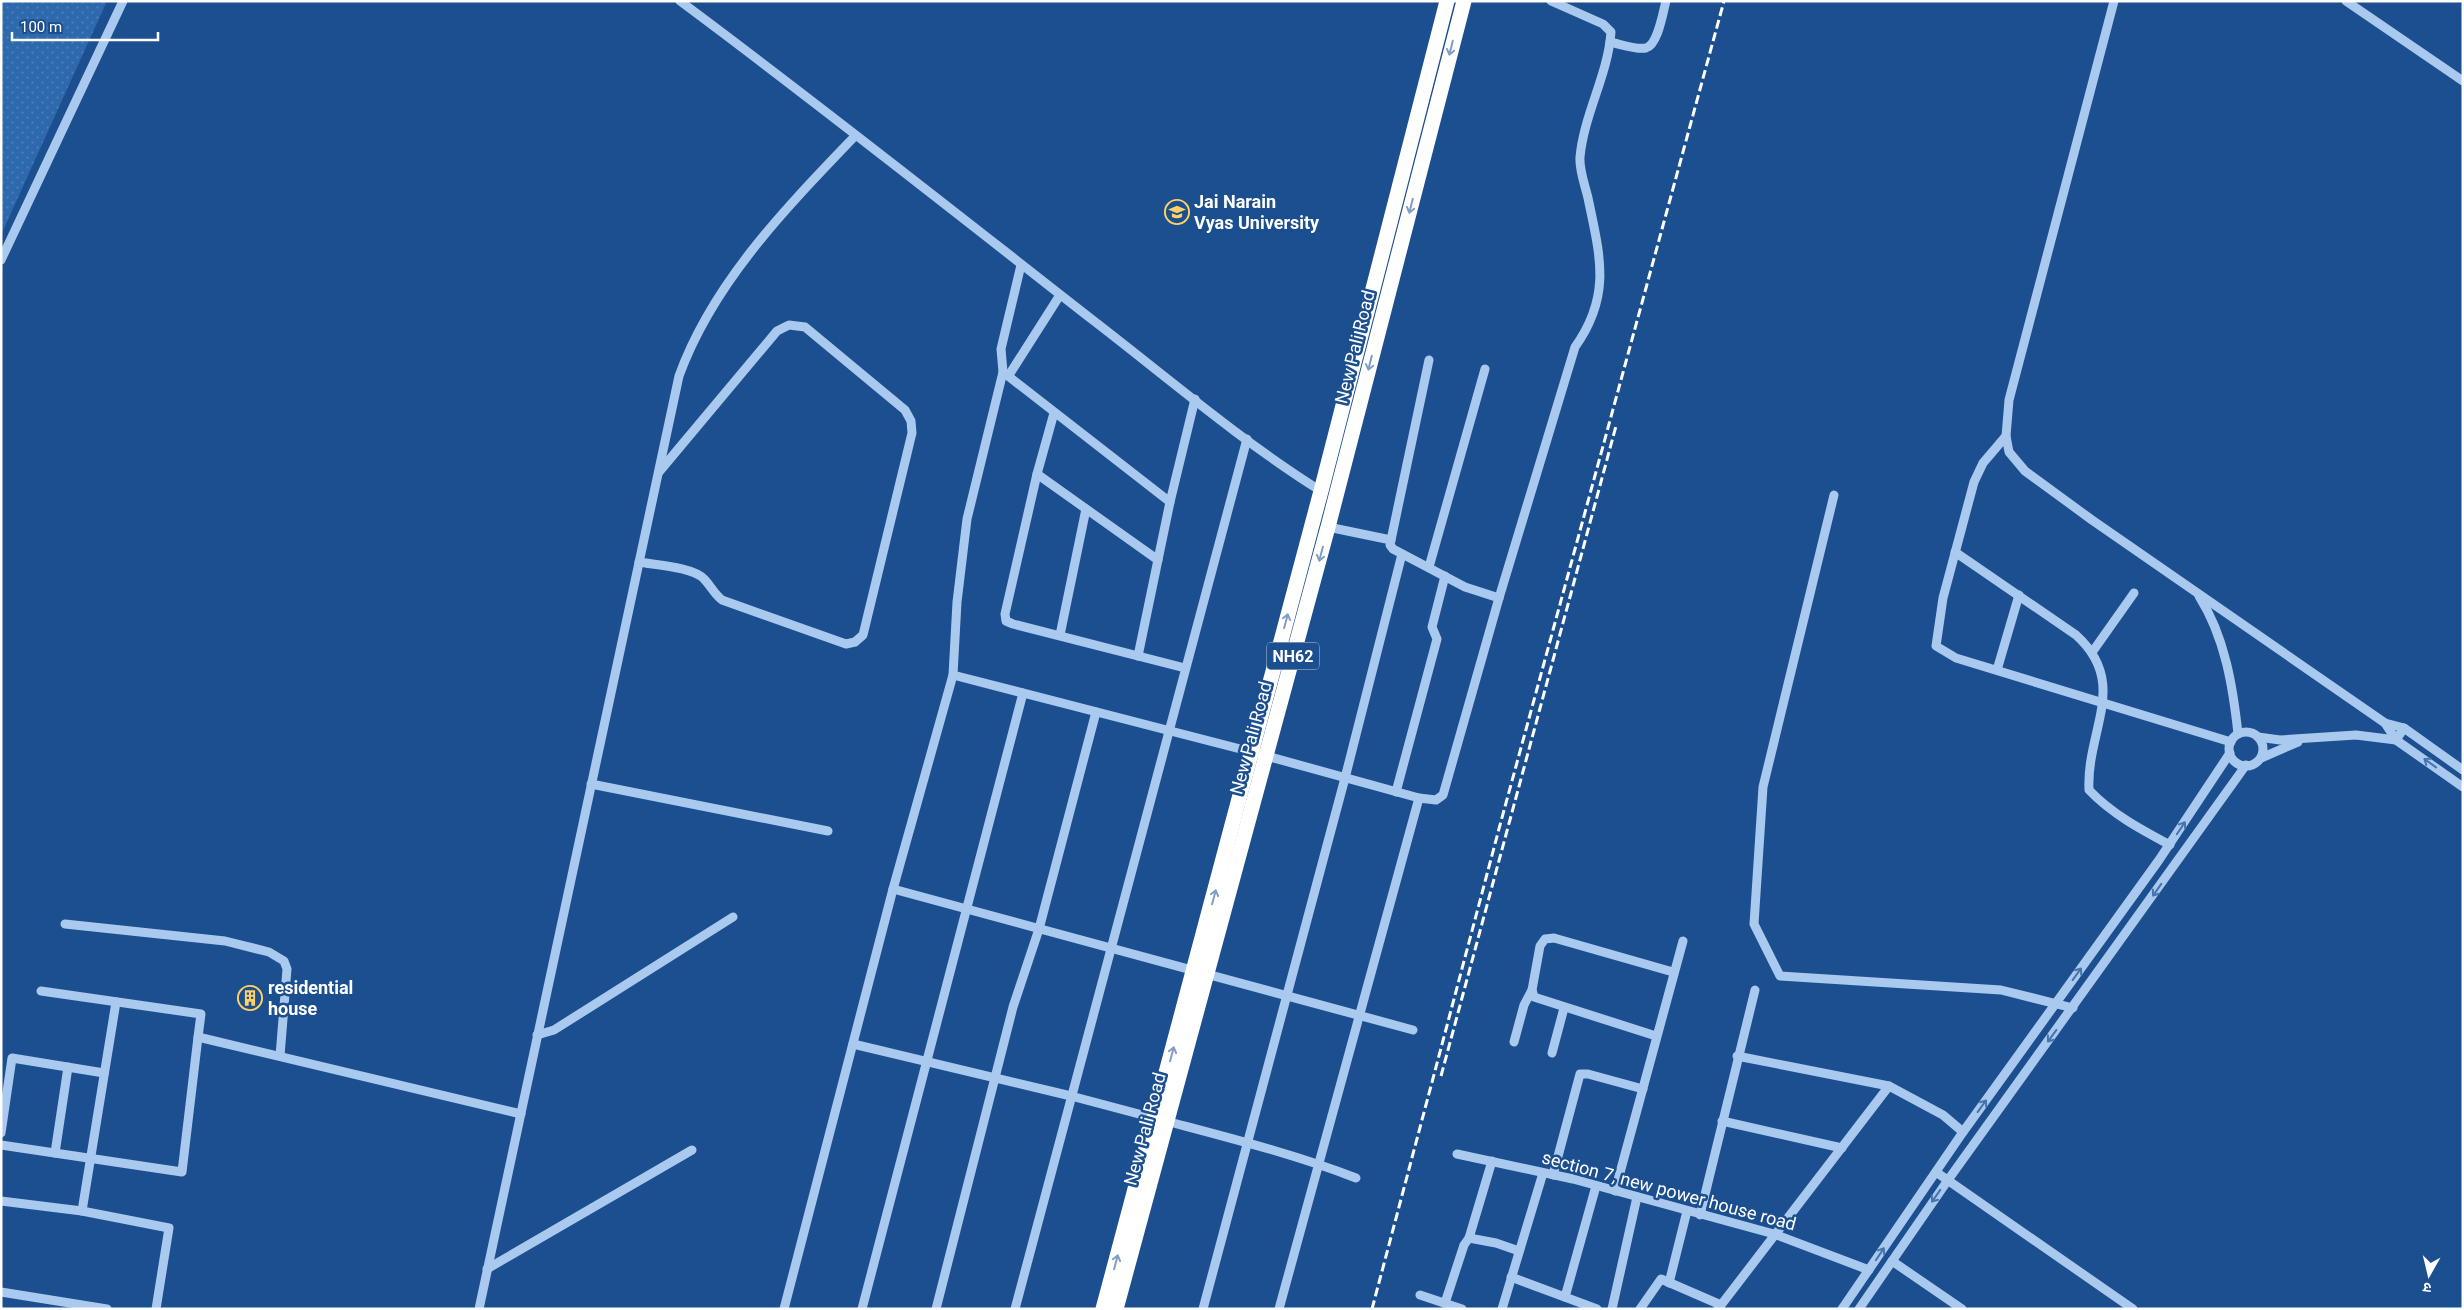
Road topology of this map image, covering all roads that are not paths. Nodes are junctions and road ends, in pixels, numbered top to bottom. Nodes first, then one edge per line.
1 (123, 1) edge
2 (680, 1) edge
3 (1447, 1) edge
4 (1464, 1) edge
5 (1551, 1) edge
6 (1666, 1) edge
7 (2114, 1) edge
8 (2346, 1) edge
9 (1610, 42) junction
10 (2463, 81) edge
11 (855, 136) junction
12 (1, 260) edge
13 (1021, 265) junction
14 (1060, 295) junction
15 (1429, 360) dead end
16 (1485, 369) dead end
17 (1006, 374) junction
18 (1195, 399) junction
19 (1054, 413) junction
20 (2006, 436) junction
21 (1246, 439) junction
22 (658, 474) junction
23 (1036, 474) junction
24 (1321, 491) junction
25 (1834, 494) dead end
26 (1170, 502) junction
27 (1086, 509) junction
28 (1328, 527) junction
29 (1391, 540) junction
30 (1956, 552) junction
31 (1402, 554) junction
32 (1158, 560) junction
33 (639, 562) junction
34 (1429, 568) junction
35 (1445, 576) junction
36 (2196, 592) junction
37 (2134, 593) dead end
38 (2019, 595) junction
39 (1499, 598) junction
40 (1060, 636) junction
41 (2092, 652) junction
42 (1138, 656) junction
43 (1185, 668) junction
44 (1997, 670) junction
45 (953, 675) junction
46 (1023, 693) junction
47 (2104, 702) junction
48 (1096, 712) junction
49 (2384, 723) junction
50 (2404, 728) junction
51 (1169, 731) junction
52 (2238, 734) junction
53 (2258, 737) junction
54 (2306, 739) junction
55 (2396, 740) junction
56 (2231, 742) junction
57 (2230, 753) junction
58 (1259, 754) junction
59 (2261, 758) junction
60 (2246, 765) junction
61 (2463, 770) edge
62 (1345, 778) junction
63 (591, 784) junction
64 (2463, 787) edge
65 (1396, 792) junction
66 (1418, 798) junction
67 (828, 831) dead end
68 (2170, 845) junction
69 (893, 889) junction
70 (966, 909) junction
71 (733, 917) dead end
72 (65, 924) dead end
73 (1040, 929) junction
74 (1683, 940) dead end
75 (1110, 949) junction
76 (1673, 972) junction
77 (1201, 974) junction
78 (1532, 990) junction
79 (1755, 990) dead end
80 (41, 991) dead end
81 (1287, 995) junction
82 (116, 1002) junction
83 (2056, 1003) junction
84 (1564, 1008) junction
85 (2073, 1008) junction
86 (1358, 1015) junction
87 (1413, 1030) dead end
88 (537, 1036) junction
89 (1656, 1036) junction
90 (198, 1037) junction
91 (1514, 1042) dead end
92 (853, 1044) junction
93 (1552, 1053) dead end
94 (280, 1056) junction
95 (1737, 1056) junction
96 (928, 1060) junction
97 (68, 1067) junction
98 (104, 1073) junction
99 (995, 1078) junction
100 (1889, 1086) junction
101 (1643, 1089) junction
102 (1071, 1096) junction
103 (521, 1114) junction
104 (1160, 1120) junction
105 (1722, 1121) junction
106 (1963, 1132) junction
107 (1, 1133) edge
108 (1247, 1142) junction
109 (1, 1145) edge
110 (1842, 1148) junction
111 (692, 1150) dead end
112 (55, 1153) junction
113 (1457, 1154) dead end
114 (91, 1158) junction
115 (1492, 1161) junction
116 (1318, 1163) junction
117 (1936, 1172) junction
118 (1543, 1173) junction
119 (1553, 1175) junction
120 (1356, 1178) dead end
121 (1948, 1180) junction
122 (1596, 1186) junction
123 (1615, 1191) junction
124 (1637, 1197) junction
125 (1, 1201) edge
126 (82, 1211) junction
127 (1687, 1211) junction
128 (1700, 1214) junction
129 (1774, 1234) junction
130 (1469, 1238) junction
131 (1519, 1251) junction
132 (1892, 1261) junction
133 (487, 1269) junction
134 (1869, 1270) junction
135 (1512, 1277) junction
136 (1669, 1283) junction
137 (1, 1292) edge
138 (1420, 1295) dead end
139 (1565, 1297) junction
140 (1445, 1303) junction
141 (1719, 1307) edge
142 (107, 1309) edge
143 (156, 1309) edge
144 (479, 1309) edge
145 (784, 1309) edge
146 (862, 1309) edge
147 (936, 1309) edge
148 (1015, 1309) edge
149 (1103, 1309) edge
150 (1116, 1309) edge
151 (1203, 1309) edge
152 (1279, 1309) edge
153 (1462, 1309) edge
154 (1502, 1309) edge
155 (1597, 1309) edge
156 (1612, 1309) edge
157 (1640, 1309) edge
158 (1842, 1309) edge
159 (1859, 1309) edge
160 (1962, 1309) edge
161 (2133, 1309) edge

1 - 12 street
2 - 11 street
3 - 24 highway, New Pali Road / NH62
4 -> 28 highway, New Pali Road / NH62
5 - 9 street
6 - 9 street
7 - 20 street
8 - 10 street
9 - 39 street
11 - 13 street
11 - 22 street
13 - 14 street
13 - 17 street
14 - 17 street
14 - 18 street
15 - 29 street
16 - 34 street
17 - 19 street
17 - 45 street
18 - 21 street
18 - 26 street
19 - 23 street
19 - 26 street
20 - 30 street
20 - 36 street
21 - 24 street
21 - 43 street
22 - 33 street
22 - 33 street
23 - 27 street
23 - 40 street
58 -> 24 highway, New Pali Road / NH62
25 - 83 street
26 - 32 street
27 - 32 street
27 - 40 street
28 - 29 street
28 -> 58 highway, New Pali Road / NH62
29 - 31 street
30 - 38 street
30 - 44 street
31 - 34 street
31 - 62 street
32 - 42 street
33 - 63 street
34 - 35 street
35 - 39 street
35 - 65 street
36 - 49 street
36 - 52 street
37 - 41 street
38 - 41 street
38 - 44 street
39 - 66 street
40 - 42 street
41 - 47 street
42 - 43 street
43 - 51 street
44 - 47 street
45 - 46 street
45 - 69 street
46 - 48 street
46 - 70 street
47 - 56 street
47 - 68 street
48 - 51 street
48 - 73 street
49 - 50 street
49 - 55 street
50 - 55 street
50 - 61 street
51 - 58 street
51 - 75 street
52 - 53 street
52 - 56 street
53 - 54 street
53 - 59 street
54 - 55 street
54 - 59 street
64 -> 55 street
56 - 57 street
57 - 60 street
68 -> 57 street
58 - 62 street
58 - 77 highway, New Pali Road / NH62
59 - 60 street
60 -> 85 street
62 - 65 street
62 - 81 street
63 - 67 street
63 - 88 street
65 - 66 street
66 - 86 street
83 -> 68 street
69 - 70 street
69 - 92 street
70 - 73 street
70 - 96 street
71 - 88 street
72 - 94 street
73 - 75 street
73 - 99 street
74 - 76 street
75 - 77 street
75 - 102 street
76 - 78 street
76 - 89 street
77 - 81 street
77 - 104 highway, New Pali Road / NH62
78 - 84 street
78 - 91 street
79 - 95 street
80 - 82 street
81 - 86 street
81 - 108 street
82 - 90 street
82 - 98 street
83 - 85 street
106 -> 83 street
84 - 89 street
84 - 93 street
85 -> 121 street
86 - 87 street
86 - 116 street
88 - 103 street
89 - 101 street
90 - 94 street
90 - 114 street
92 - 96 street
92 - 145 street
94 - 103 street
95 - 100 street
95 - 105 street
96 - 99 street
96 - 146 street
97 - 98 street
97 - 107 street
97 - 112 street
98 - 114 street
99 - 102 street
99 - 147 street
100 - 106 street
100 - 110 street
101 - 119 street
101 - 123 street
102 - 104 street
102 - 148 street
103 - 133 street
104 - 108 street
149 -> 104 highway, New Pali Road / NH62
104 - 150 highway, New Pali Road / NH62
105 - 110 street
105 - 128 street
106 - 117 street
108 - 116 street
108 - 151 street
109 - 112 street
110 - 129 street
111 - 133 street
112 - 114 street
113 - 115 street, section 7, new power house road
114 - 126 street
115 - 118 street, section 7, new power house road
115 - 130 street
116 - 120 street
116 - 152 street
117 - 121 street
134 -> 117 street
118 - 119 street, section 7, new power house road
118 - 131 street
119 - 122 street, section 7, new power house road
121 -> 132 street
121 - 161 street
122 - 123 street, section 7, new power house road
122 - 139 street
123 - 124 street, section 7, new power house road
124 - 127 street, section 7, new power house road
124 - 156 street
125 - 126 street
126 - 143 street
127 - 128 street, section 7, new power house road
127 - 136 street
128 - 129 street, section 7, new power house road
129 - 134 street, section 7, new power house road
129 - 141 street
130 - 131 street
130 - 140 street
131 - 135 street
132 - 159 street
132 - 160 street
133 - 144 street
134 - 158 street
135 - 139 street
135 - 154 street
136 - 141 street
136 - 157 street
137 - 142 street
138 - 140 street
139 - 155 street
140 - 153 street

